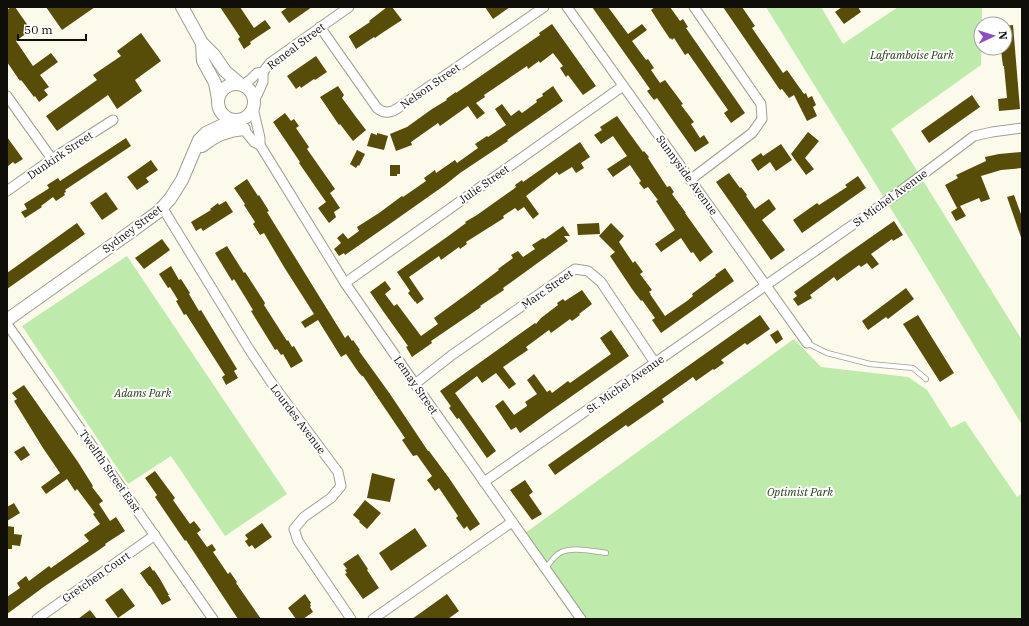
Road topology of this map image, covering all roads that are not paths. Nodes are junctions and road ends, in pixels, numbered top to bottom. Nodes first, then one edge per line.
1 (182, 7) edge
2 (349, 7) edge
3 (544, 7) edge
4 (567, 7) edge
5 (694, 7) edge
6 (320, 27) junction
7 (202, 43) junction
8 (263, 72) junction
9 (241, 85) junction
10 (622, 86) junction
11 (7, 96) edge
12 (218, 99) junction
13 (253, 104) junction
14 (113, 120) dead end
15 (238, 123) junction
16 (1022, 128) edge
17 (260, 145) junction
18 (52, 159) junction
19 (690, 180) junction
20 (7, 191) edge
21 (162, 207) junction
22 (345, 283) junction
23 (765, 285) junction
24 (7, 320) edge
25 (7, 324) edge
26 (807, 343) joint
27 (654, 363) junction
28 (926, 379) dead end
29 (414, 384) junction
30 (484, 482) junction
31 (512, 522) junction
32 (155, 535) junction
33 (606, 553) dead end
34 (545, 569) junction
35 (37, 619) edge
36 (213, 619) edge
37 (351, 619) edge
38 (373, 619) edge
39 (581, 619) edge

1 - 7 street
2 - 6 street, Reneal Street
3 - 6 street, Nelson Street
4 - 10 street, Sunnyside Avenue
5 - 19 street
6 - 8 street, Reneal Street
7 - 9 street
7 - 12 street
8 - 9 street, Reneal Street
8 - 13 street, Reneal Street
9 - 12 street
9 - 13 street
10 - 19 street, Sunnyside Avenue
10 - 22 street, Julie Street
11 - 18 street
12 - 15 street
13 - 15 street
13 - 17 street, Lemay Street
14 - 18 street, Dunkirk Street
15 - 17 street, Lemay Street
15 - 21 street, Sydney Street
16 - 23 street, St Michel Avenue
17 - 22 street, Lemay Street
18 - 20 street, Dunkirk Street
19 - 23 street, Sunnyside Avenue
21 - 24 street, Sydney Street
21 - 37 street, Lourdes Avenue
22 - 29 street, Lemay Street
23 - 26 street, Sunnyside Avenue
23 - 27 street, St. Michel Avenue
25 - 32 street, Twelfth Street East
26 - 28 lane
27 - 29 street, Marc Street
27 - 30 street, St. Michel Avenue
29 - 30 street, Lemay Street
30 - 31 street, Lemay Street
31 - 34 street, Lemay Street
31 - 38 street
32 - 35 street, Gretchen Court
32 - 36 street, Twelfth Street East
33 - 34 lane
34 - 39 street, Lemay Street

